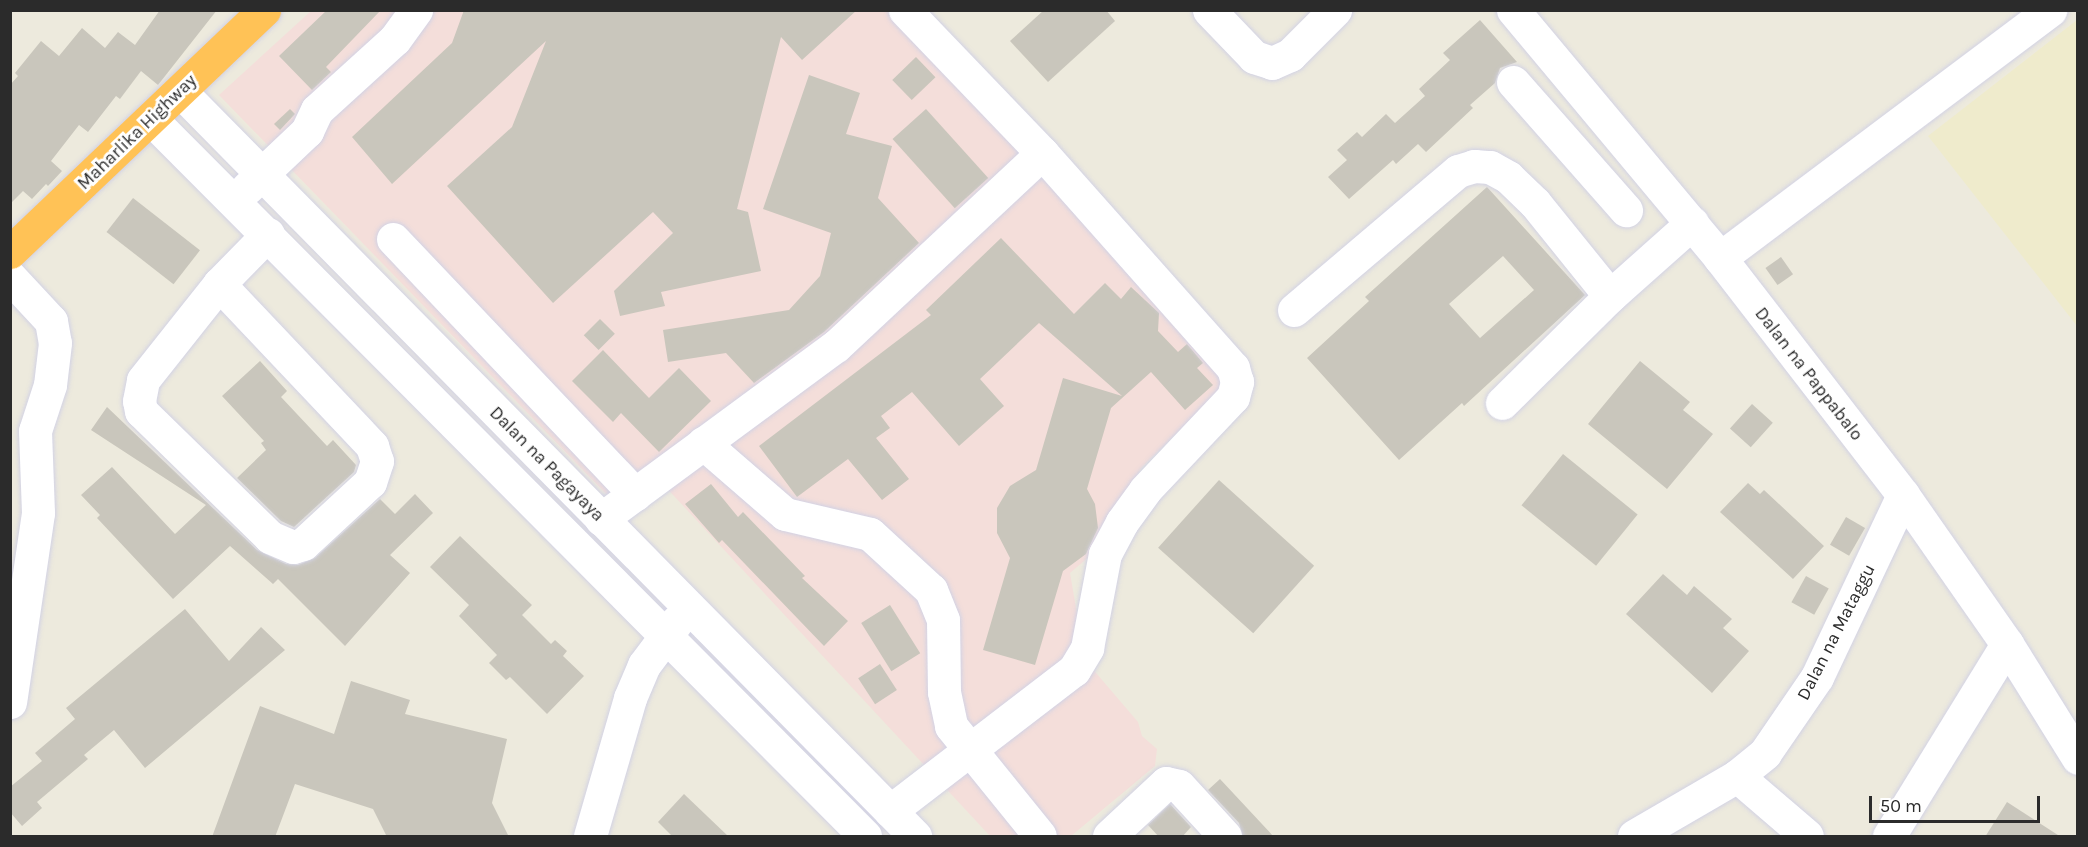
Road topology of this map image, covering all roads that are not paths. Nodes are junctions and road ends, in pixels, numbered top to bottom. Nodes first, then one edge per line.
1 (264, 10) edge
2 (416, 10) edge
3 (905, 10) edge
4 (1209, 10) edge
5 (1335, 10) edge
6 (1513, 10) edge
7 (2050, 10) edge
8 (1513, 82) dead end
9 (180, 90) junction
10 (151, 119) junction
11 (1610, 122) junction
12 (1576, 149) junction
13 (1042, 153) junction
14 (256, 167) junction
15 (228, 194) junction
16 (1626, 210) dead end
17 (1692, 224) junction
18 (268, 234) junction
19 (393, 239) dead end
20 (12, 255) edge
21 (1720, 258) junction
22 (219, 284) junction
23 (1610, 296) junction
24 (1294, 310) dead end
25 (1502, 403) dead end
26 (703, 443) junction
27 (635, 494) junction
28 (1903, 495) junction
29 (602, 519) junction
30 (690, 608) junction
31 (663, 635) junction
32 (2013, 656) junction
33 (10, 702) edge
34 (971, 750) junction
35 (2078, 758) edge
36 (1737, 776) junction
37 (890, 811) junction
38 (590, 837) edge
39 (865, 837) edge
40 (915, 837) edge
41 (1040, 837) edge
42 (1109, 837) edge
43 (1226, 837) edge
44 (1634, 837) edge
45 (1808, 837) edge
46 (1889, 837) edge
47 (1911, 837) edge

1 - 9 highway, Maharlika Highway
2 - 14 street
3 - 13 street
4 - 5 street
6 - 11 street, Dalan na Pappabalo
7 - 21 street
8 - 12 street
9 - 10 highway, Maharlika Highway
9 - 14 street, Dalan na Pagayaya
10 - 15 street, Dalan na Pagayaya
10 - 20 highway, Maharlika Highway
11 - 12 street
11 - 17 street, Dalan na Pappabalo
12 - 16 street
13 - 26 street
13 - 34 street
14 - 15 street
14 - 29 street, Dalan na Pagayaya
15 - 18 street, Dalan na Pagayaya
17 - 21 street, Dalan na Pappabalo
17 - 23 street
18 - 22 street
18 - 31 street, Dalan na Pagayaya
19 - 27 street
20 - 33 street
21 - 28 street, Dalan na Pappabalo
22 - 22 street
23 - 24 street
23 - 25 street
26 - 27 street
26 - 34 street
27 - 29 street
28 - 32 street, Dalan na Pappabalo
28 - 36 street, Dalan na Mataggu
29 - 30 street, Dalan na Pagayaya
30 - 31 street
30 - 37 street, Dalan na Pagayaya
31 - 38 street
31 - 39 street, Dalan na Pagayaya
32 - 35 street, Dalan na Pappabalo
32 - 46 street
32 - 47 street
34 - 37 street
34 - 41 street
36 - 44 street, Dalan na Mataggu
36 - 45 street
37 - 40 street, Dalan na Pagayaya
42 - 43 street

